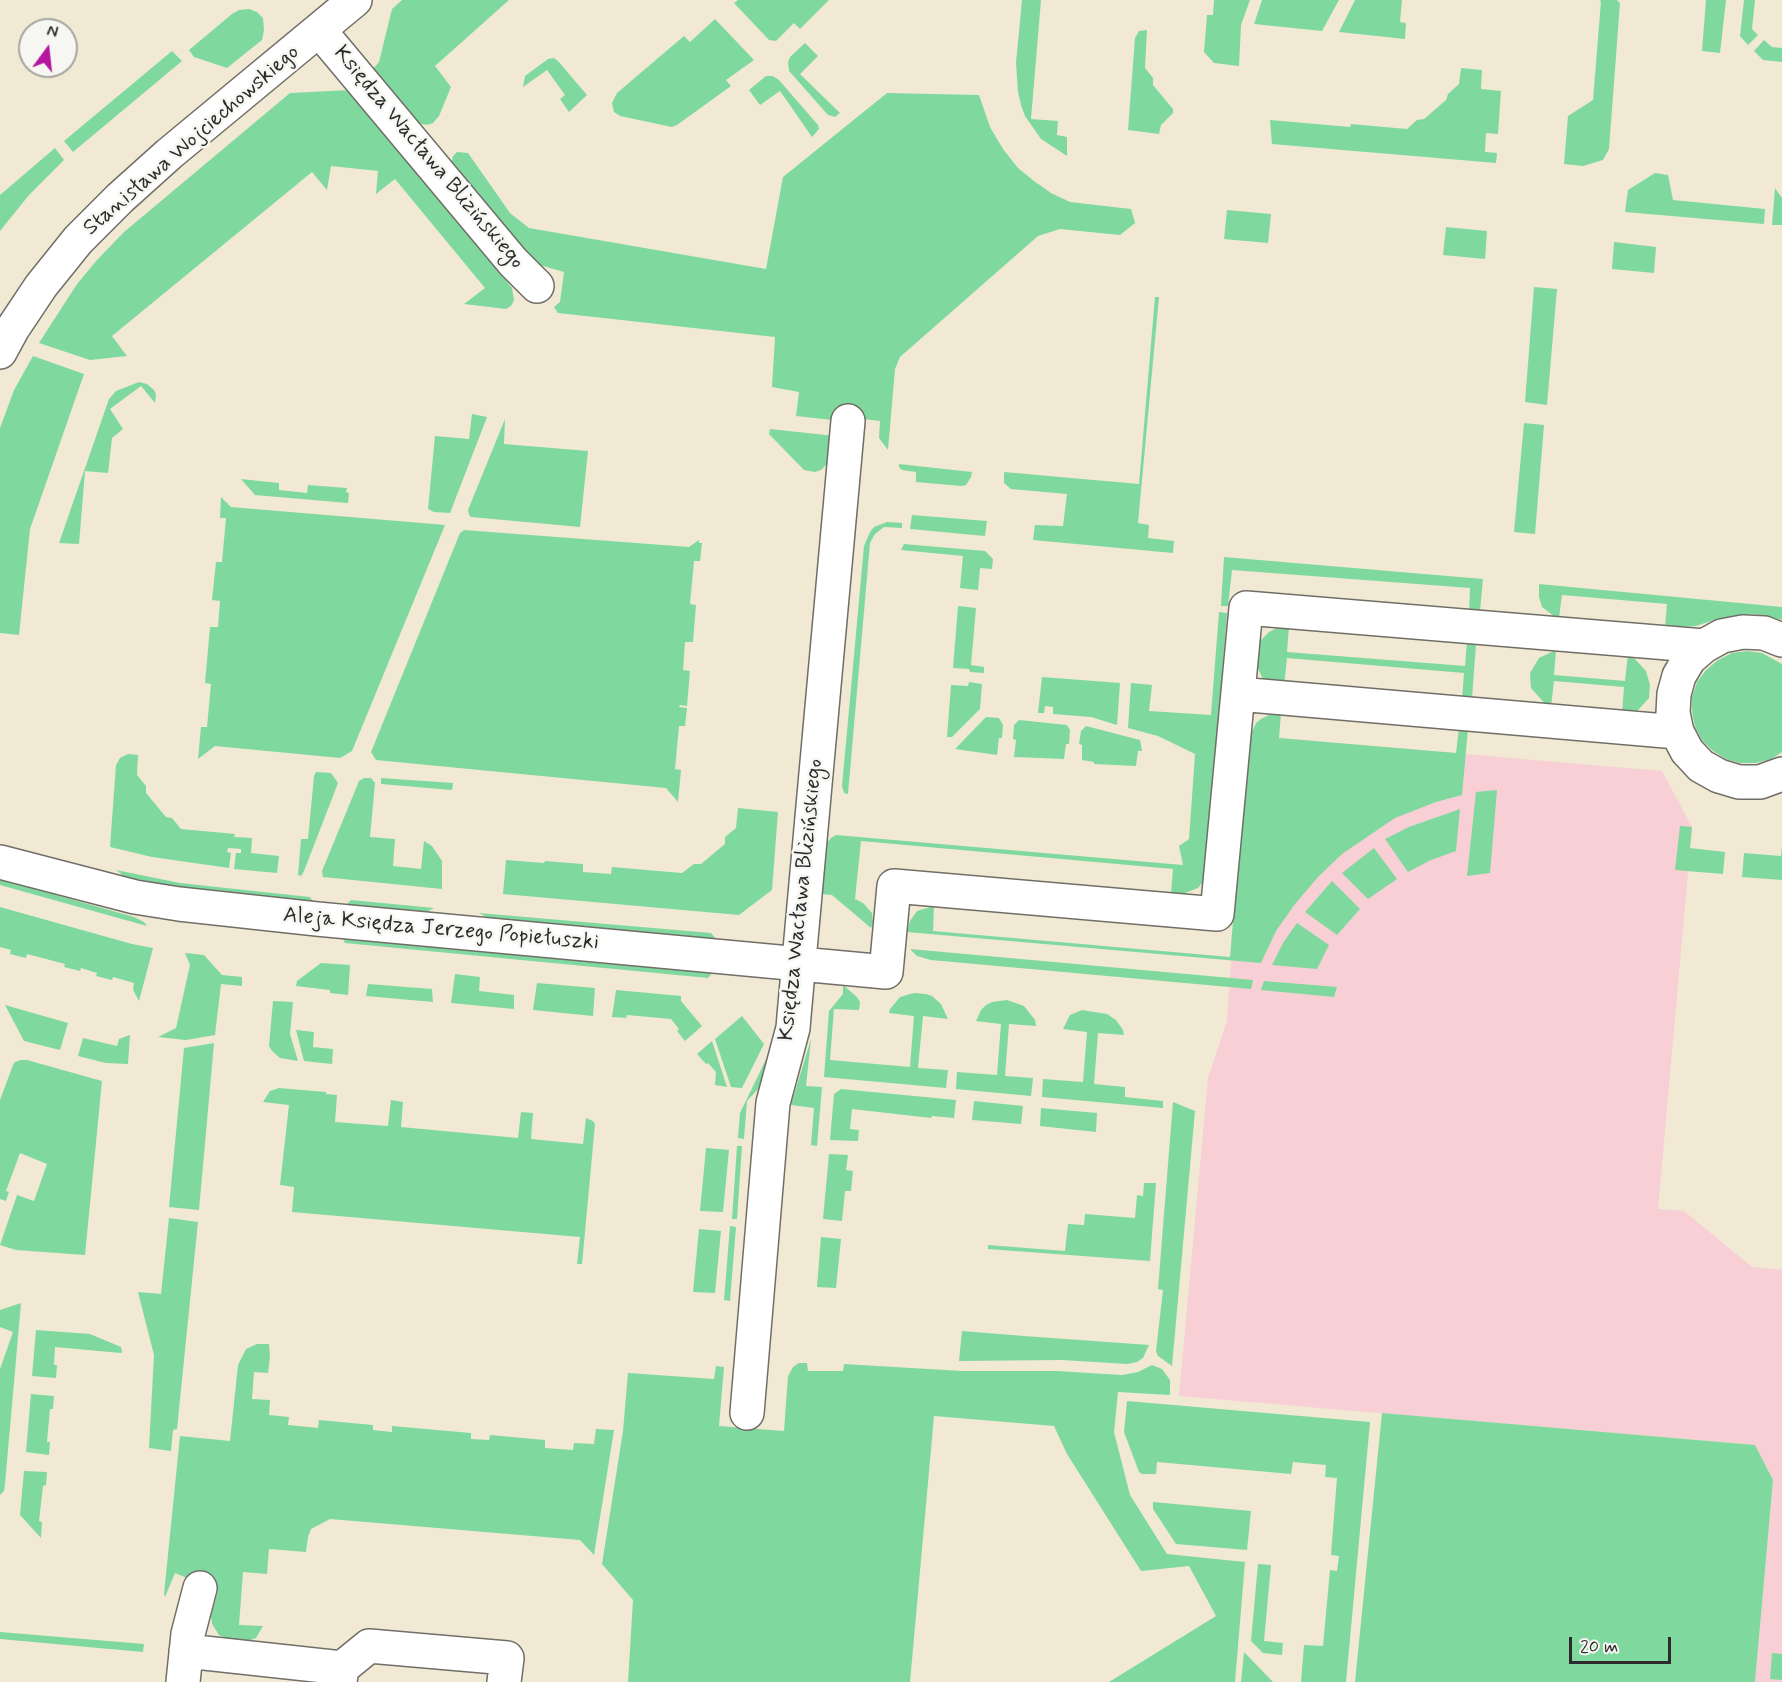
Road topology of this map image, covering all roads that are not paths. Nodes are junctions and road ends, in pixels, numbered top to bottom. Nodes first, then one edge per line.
1 (355, 0) edge
2 (319, 30) junction
3 (537, 286) dead end
4 (0, 352) edge
5 (848, 421) dead end
6 (1782, 640) edge
7 (1704, 646) junction
8 (1238, 694) junction
9 (1677, 732) junction
10 (1782, 774) edge
11 (0, 862) edge
12 (799, 964) junction
13 (747, 1413) dead end
14 (200, 1588) dead end
15 (185, 1667) edge
16 (341, 1675) edge
17 (504, 1682) edge

1 - 2 street, Stanisława Wojciechowskiego
2 - 3 street, Księdza Wacława Blizińskiego
2 - 4 street, Stanisława Wojciechowskiego
5 - 12 street, Księdza Wacława Blizińskiego
6 - 7 street
7 - 8 street
7 - 9 street
8 - 9 street
8 - 12 street, Aleja Księdza Jerzego Popiełuszki
9 - 10 street
11 - 12 street, Aleja Księdza Jerzego Popiełuszki
12 - 13 street, Księdza Wacława Blizińskiego
14 - 15 street
15 - 16 street
16 - 17 street

